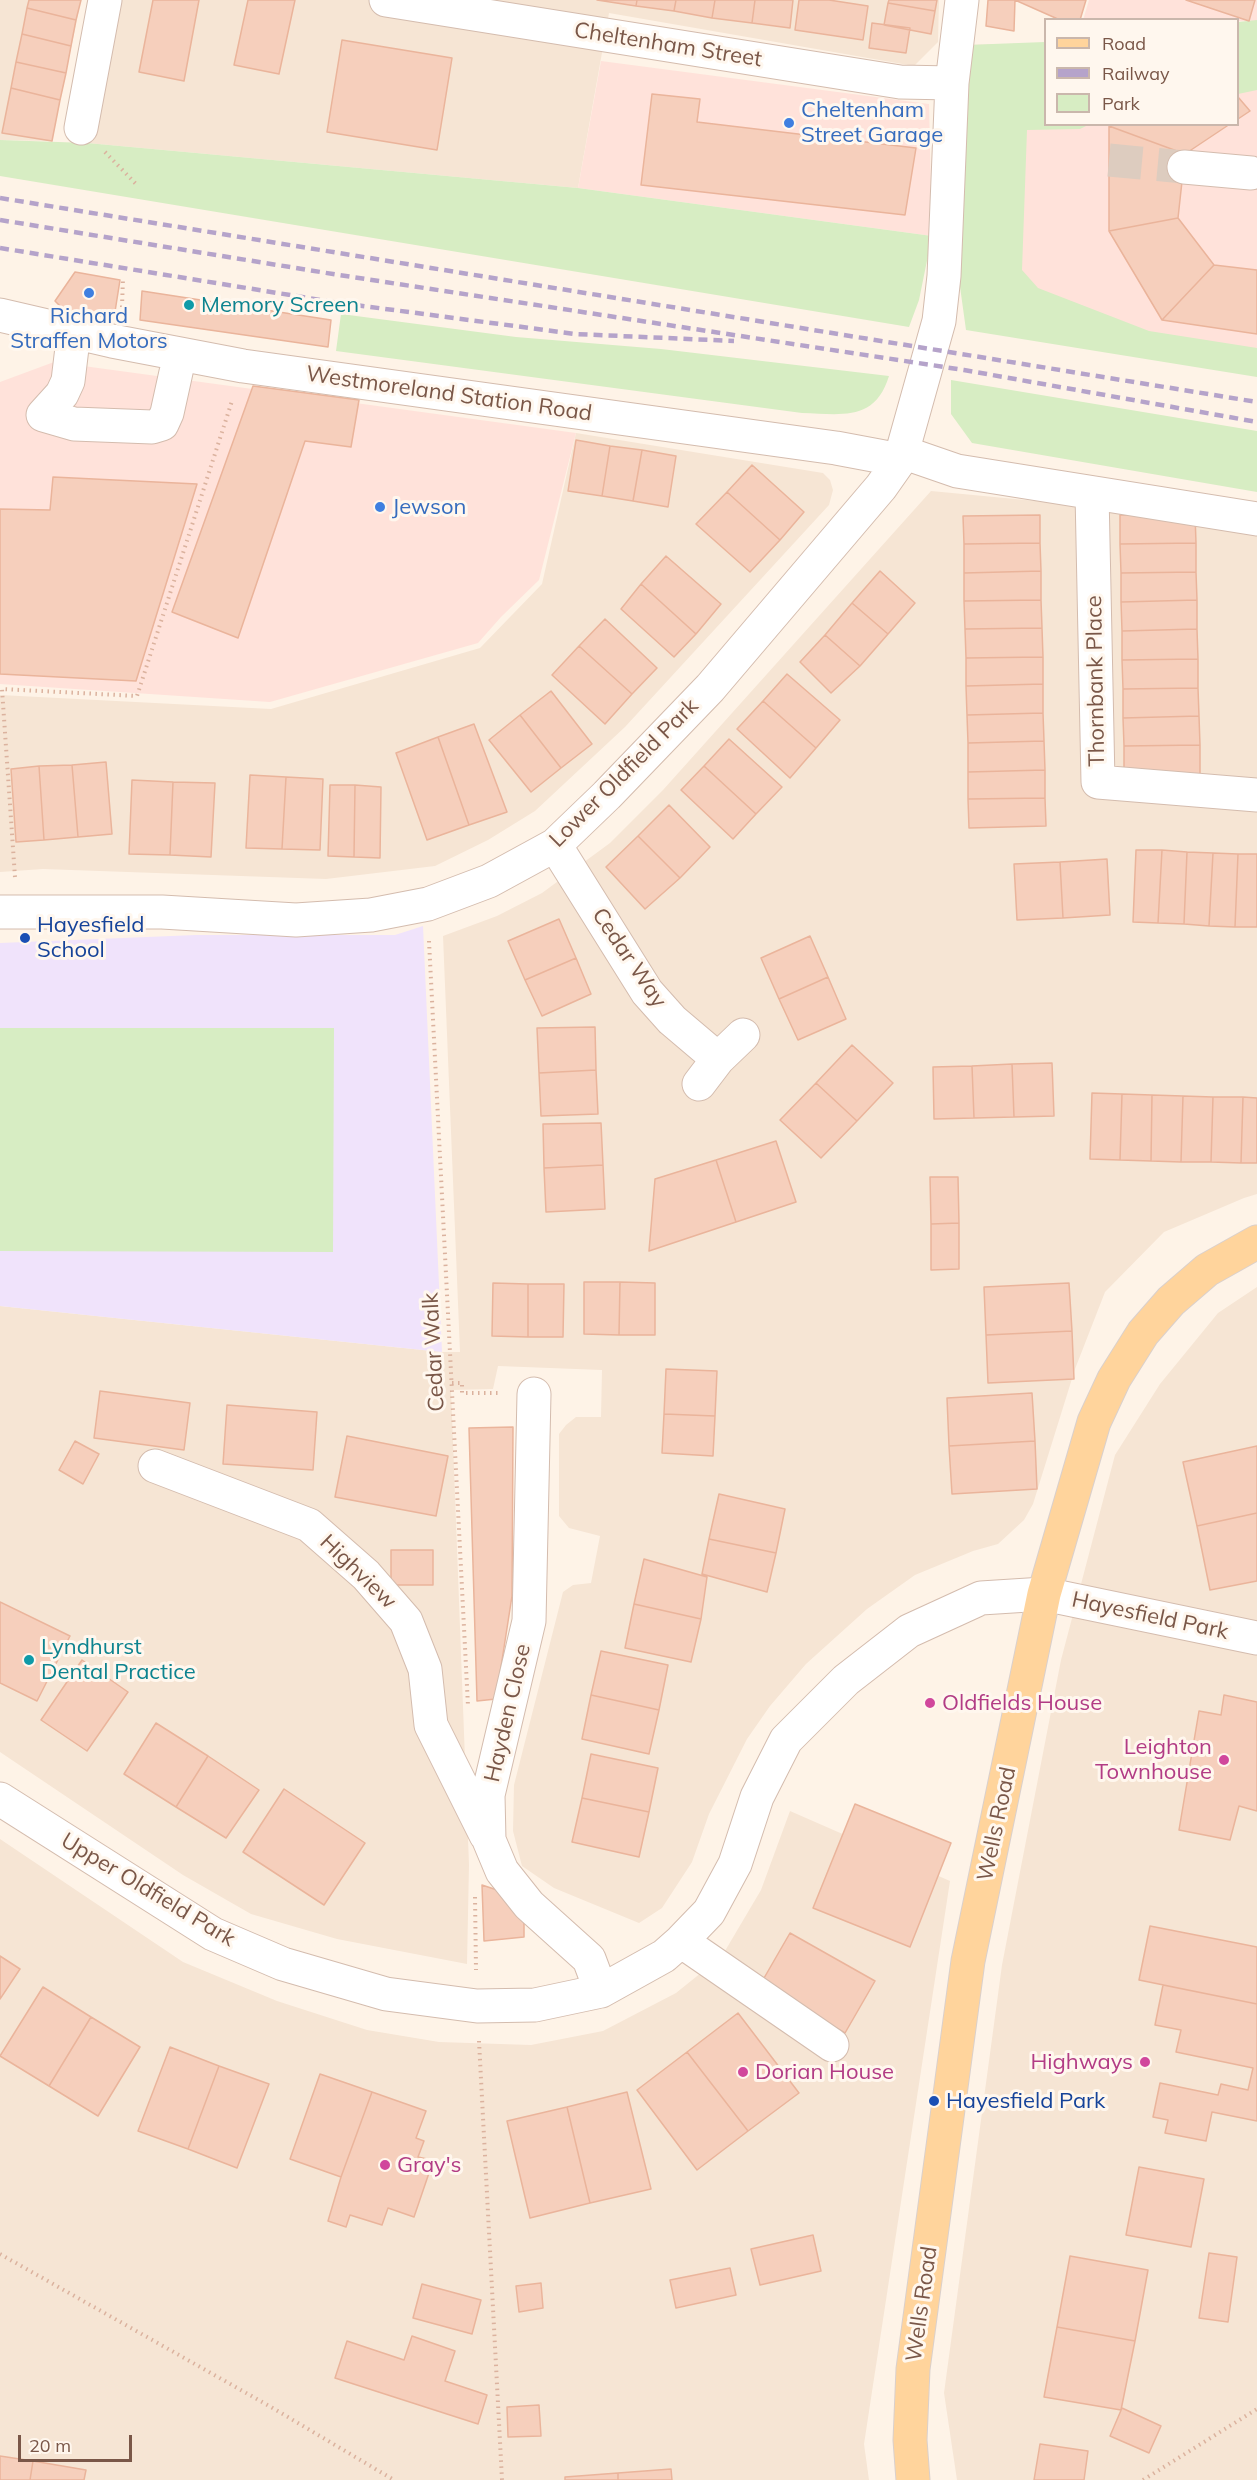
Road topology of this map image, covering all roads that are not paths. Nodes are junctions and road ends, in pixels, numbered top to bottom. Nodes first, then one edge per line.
1 (105, 0) edge
2 (386, 0) edge
3 (962, 0) edge
4 (952, 83) junction
5 (81, 128) road end
6 (1184, 167) tunnel mouth
7 (1255, 176) edge
8 (6, 320) edge
9 (74, 332) junction
10 (180, 354) junction
11 (901, 456) junction
12 (1092, 493) junction
13 (1256, 519) edge
14 (1257, 795) edge
15 (555, 845) junction
16 (9, 912) edge
17 (743, 1035) dead end
18 (1257, 1242) edge
19 (536, 1392) road end
20 (155, 1466) dead end
21 (1044, 1594) junction
22 (1257, 1638) edge
23 (0, 1798) edge
24 (489, 1840) junction
25 (681, 1941) junction
26 (601, 1990) junction
27 (832, 2045) dead end
28 (913, 2480) edge

1 - 5 street
2 - 4 street, Cheltenham Street
3 - 4 street
4 - 11 street
6 - 7 street
8 - 9 street, Westmoreland Station Road
9 - 10 street, Westmoreland Station Road
9 - 10 street
10 - 11 street, Westmoreland Station Road
11 - 12 street
11 - 15 street, Lower Oldfield Park
12 - 13 street
12 - 14 street, Thornbank Place
15 - 16 street, Lower Oldfield Park
15 - 17 street, Cedar Way
18 - 21 main road, Wells Road
19 - 24 street, Hayden Close
20 - 24 street, Highview
21 - 22 street, Hayesfield Park
21 - 25 street, Upper Oldfield Park
21 - 28 main road, Wells Road
23 - 26 street, Upper Oldfield Park
24 - 26 street, Hayden Close
25 - 26 street, Upper Oldfield Park
25 - 27 street

